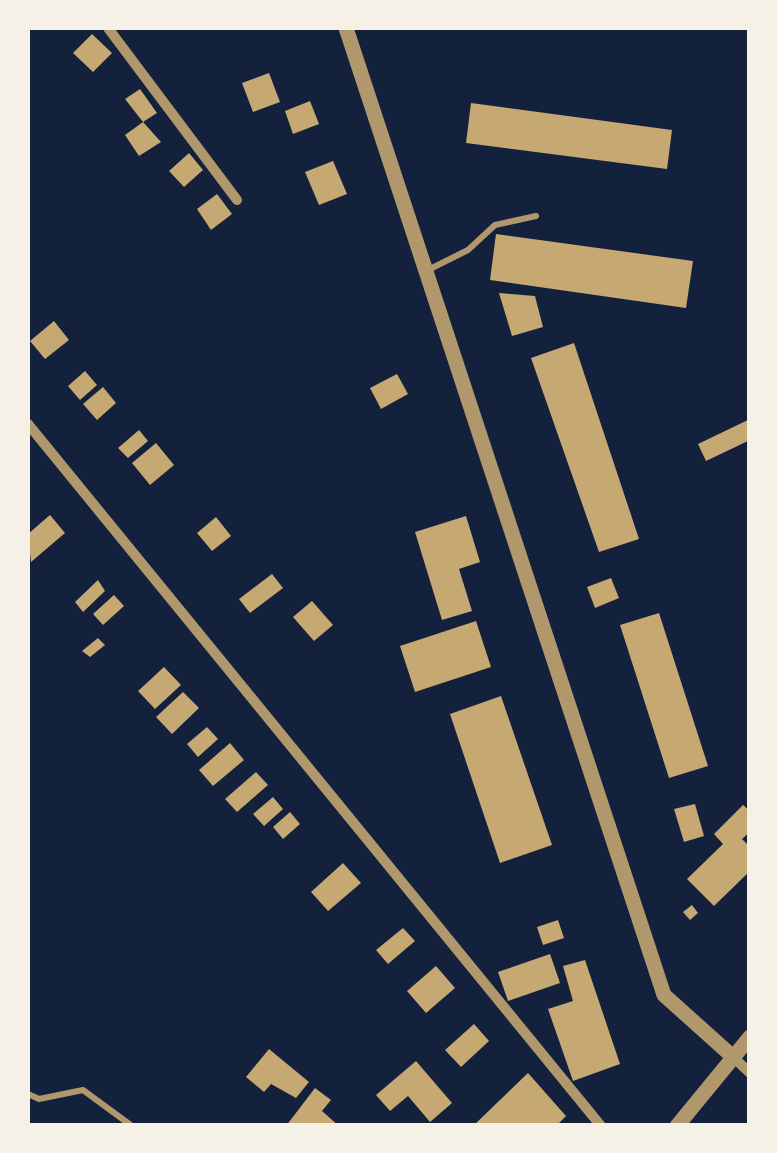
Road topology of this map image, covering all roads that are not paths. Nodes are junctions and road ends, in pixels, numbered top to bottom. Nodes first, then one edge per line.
1 (108, 28) edge
2 (346, 28) edge
3 (236, 200) dead end
4 (536, 216) dead end
5 (424, 272) junction
6 (28, 424) edge
7 (750, 1037) edge
8 (732, 1056) junction
9 (750, 1072) edge
10 (28, 1094) edge
11 (132, 1126) edge
12 (601, 1126) edge
13 (677, 1126) edge

1 - 3 street
2 - 5 street
4 - 5 lane
5 - 8 street
6 - 12 street
7 - 8 street
8 - 9 street
8 - 13 street
10 - 11 lane

